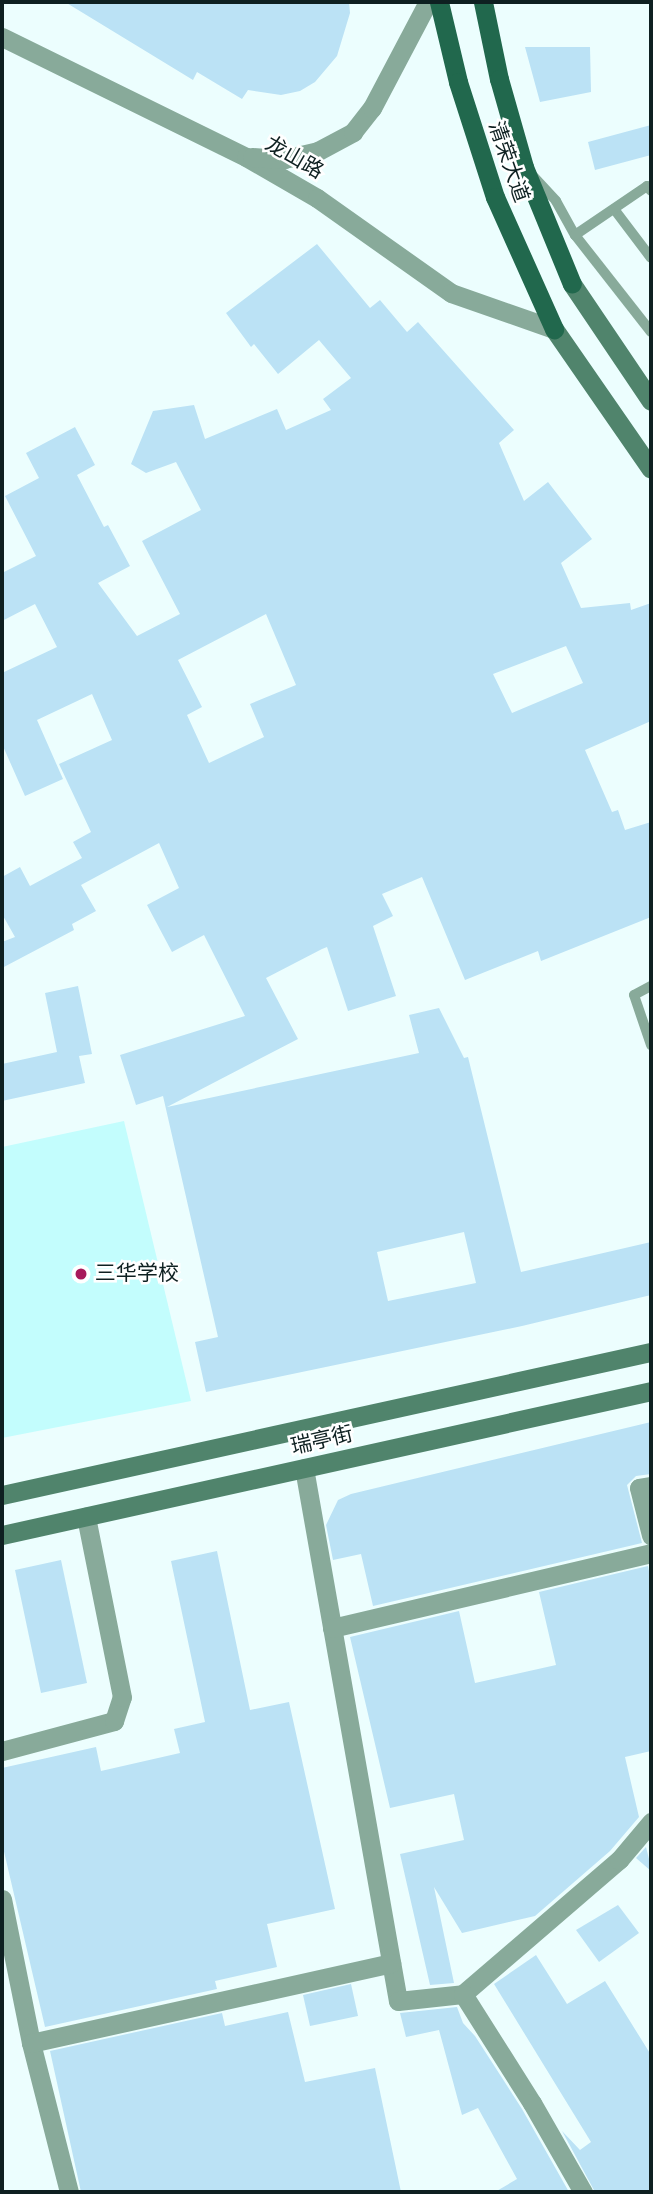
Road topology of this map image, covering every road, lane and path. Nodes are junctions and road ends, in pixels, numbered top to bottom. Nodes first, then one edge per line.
1 (428, 2) edge
2 (439, 2) edge
3 (483, 2) edge
4 (2, 37) edge
5 (246, 157) junction
6 (524, 167) junction
7 (651, 191) edge
8 (614, 209) junction
9 (575, 235) junction
10 (651, 258) edge
11 (554, 329) junction
12 (651, 332) edge
13 (650, 398) edge
14 (651, 469) edge
15 (651, 986) edge
16 (651, 1045) edge
17 (651, 1352) edge
18 (651, 1391) edge
19 (304, 1468) junction
20 (651, 1486) edge
21 (2, 1495) edge
22 (86, 1517) junction
23 (2, 1535) edge
24 (651, 1535) edge
25 (651, 1553) edge
26 (332, 1628) junction
27 (2, 1751) edge
28 (651, 1822) edge
29 (2, 1899) edge
30 (391, 1963) junction
31 (463, 1994) junction
32 (31, 2043) junction
33 (69, 2192) edge
34 (583, 2192) edge

1 - 5 street
2 - 11 main road, 清荣大道
3 - 6 main road, 清荣大道
4 - 5 street, 龙山路
5 - 11 street, 龙山路
6 - 9 lane
6 - 13 main road, 清荣大道
7 - 8 lane
8 - 9 lane
8 - 10 lane
9 - 12 lane
11 - 14 main road
15 - 16 lane
17 - 21 main road, 瑞亭街
18 - 19 main road, 瑞亭街
19 - 22 main road, 瑞亭街
19 - 26 street
20 - 24 street
22 - 23 main road, 瑞亭街
22 - 27 street
25 - 26 street
26 - 30 street
28 - 31 street
29 - 32 street
30 - 31 street
30 - 32 street
31 - 34 street
32 - 33 street

